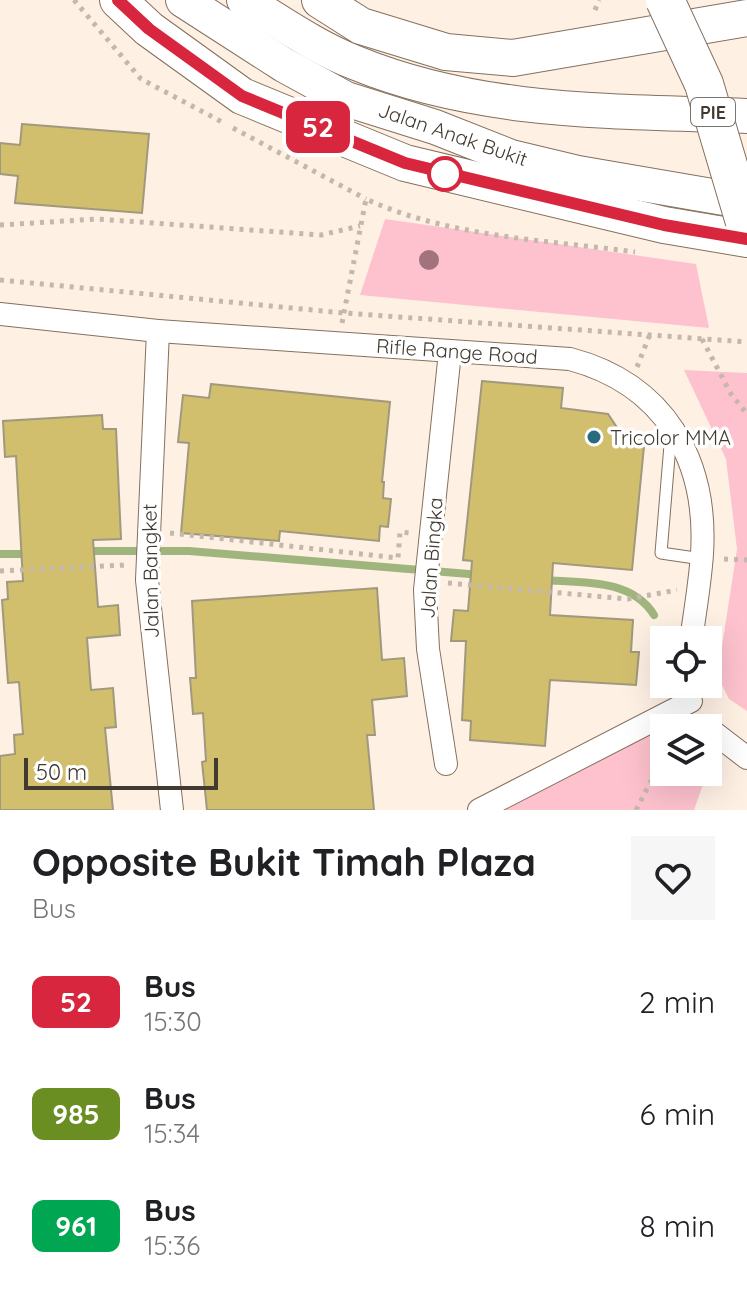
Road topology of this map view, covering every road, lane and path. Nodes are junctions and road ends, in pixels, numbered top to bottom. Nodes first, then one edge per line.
1 (118, 0) edge
2 (183, 0) edge
3 (244, 0) edge
4 (320, 0) edge
5 (599, 0) edge
6 (665, 0) edge
7 (595, 10) dead end
8 (747, 18) edge
9 (747, 116) edge
10 (747, 202) edge
11 (0, 225) edge
12 (360, 226) junction
13 (747, 229) edge
14 (747, 239) edge
15 (648, 254) dead end
16 (0, 280) edge
17 (344, 313) junction
18 (0, 314) edge
19 (158, 331) junction
20 (650, 334) junction
21 (702, 338) junction
22 (747, 342) edge
23 (450, 352) junction
24 (631, 383) junction
25 (747, 414) edge
26 (675, 451) junction
27 (148, 535) junction
28 (430, 543) junction
29 (702, 559) junction
30 (0, 571) edge
31 (140, 573) junction
32 (425, 590) junction
33 (651, 595) dead end
34 (693, 626) edge
35 (681, 698) edge
36 (722, 739) edge
37 (747, 758) edge
38 (446, 764) dead end
39 (650, 783) edge
40 (172, 810) edge
41 (479, 810) edge
42 (636, 810) edge

1 - 14 highway, Jalan Anak Bukit
2 - 10 main road, Jalan Anak Bukit
3 - 9 main road, Jalan Anak Bukit
4 - 8 highway
5 - 7 path
6 - 13 highway, PIE, bridge
11 - 12 path
12 - 15 path
12 - 17 path
16 - 17 path
17 - 20 path
18 - 19 street, Rifle Range Road
19 - 23 street, Rifle Range Road
19 - 27 street, Jalan Bangket
20 - 21 path
20 - 24 path
21 - 22 path
21 - 25 path
23 - 24 street, Rifle Range Road
23 - 28 street, Jalan Bingka
24 - 26 street, Rifle Range Road
26 - 29 street, Rifle Range Road
26 - 29 lane
27 - 28 path
27 - 31 street, Jalan Bangket
28 - 32 street, Jalan Bingka
29 - 34 street, Rifle Range Road
30 - 31 path
31 - 40 street, Jalan Bangket
32 - 33 path
32 - 38 street, Jalan Bingka
35 - 41 street
36 - 37 street
39 - 42 path

